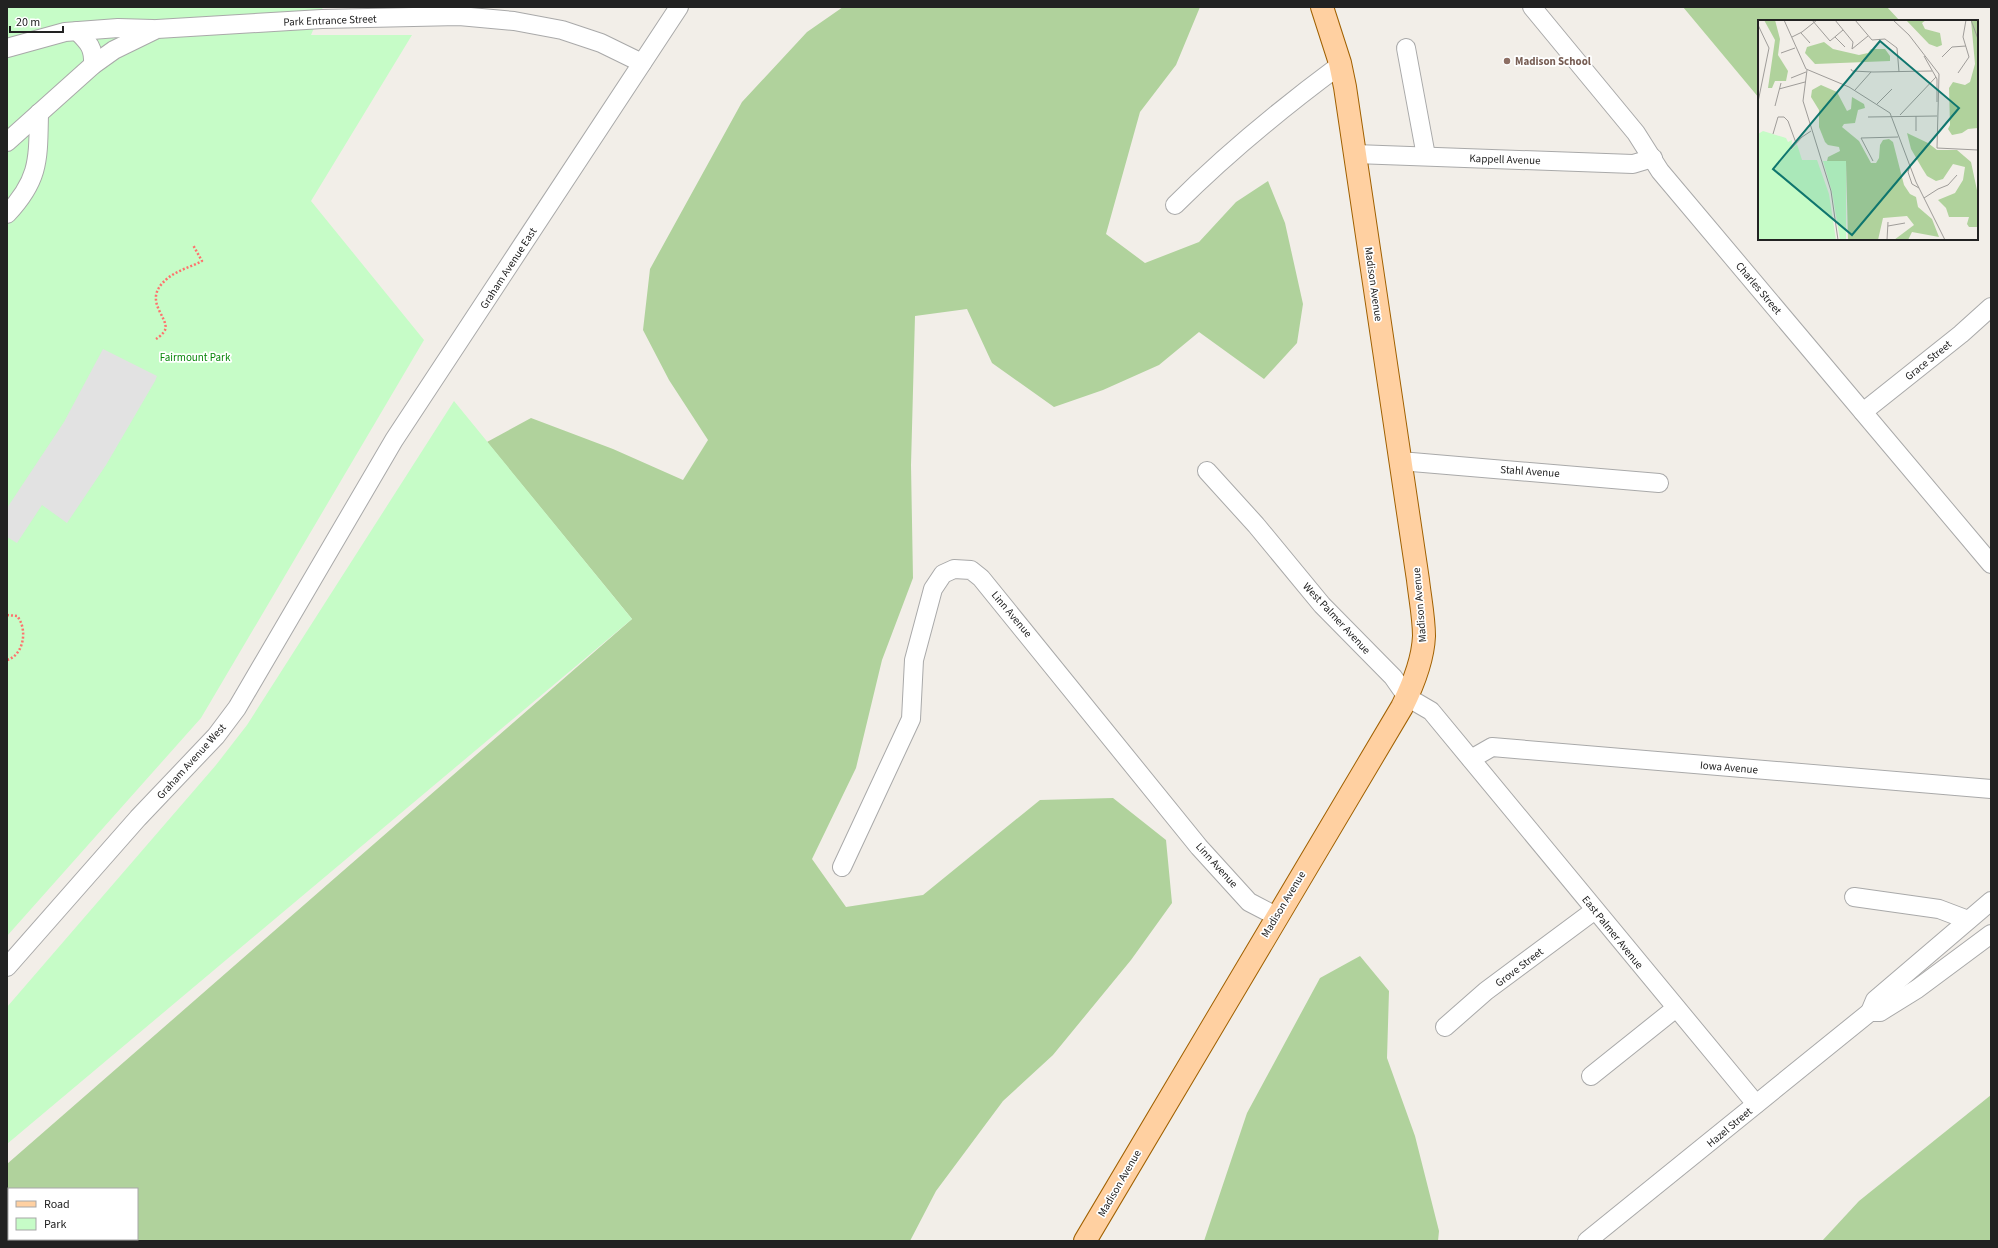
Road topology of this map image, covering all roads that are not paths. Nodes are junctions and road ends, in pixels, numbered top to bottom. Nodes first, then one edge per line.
1 (679, 7) edge
2 (1322, 7) edge
3 (1532, 7) edge
4 (415, 12) edge
5 (158, 29) junction
6 (77, 31) junction
7 (7, 48) edge
8 (1406, 48) dead end
9 (642, 63) junction
10 (93, 65) junction
11 (1340, 65) junction
12 (40, 113) junction
13 (7, 142) edge
14 (1355, 154) junction
15 (1426, 156) junction
16 (1653, 158) junction
17 (1175, 205) dead end
18 (7, 214) edge
19 (1991, 307) edge
20 (1863, 412) junction
21 (1400, 461) junction
22 (1207, 471) dead end
23 (1659, 483) dead end
24 (340, 531) joint
25 (1991, 564) edge
26 (1406, 697) junction
27 (1471, 759) junction
28 (1991, 789) edge
29 (842, 867) dead end
30 (1854, 897) dead end
31 (1991, 901) edge
32 (1595, 910) junction
33 (1276, 916) junction
34 (1968, 920) junction
35 (1991, 934) edge
36 (7, 967) edge
37 (1676, 1008) junction
38 (1870, 1012) junction
39 (1445, 1028) dead end
40 (1591, 1076) dead end
41 (1756, 1104) junction
42 (1085, 1241) edge
43 (1587, 1241) edge

1 - 9 street, Graham Avenue East
2 - 11 main road, Madison Avenue
3 - 16 street, Charles Street
4 - 5 street, Park Entrance Street
4 - 9 street, Park Entrance Street
5 - 6 street
5 - 10 street, Park Entrance Street
6 - 7 street
6 - 10 street
8 - 15 street
9 - 24 street, Graham Avenue East
10 - 12 street, Park Entrance Street
11 - 14 main road, Madison Avenue
11 - 17 street
12 - 13 street, Park Entrance Street
12 - 18 street
14 - 15 street, Kappell Avenue
14 - 21 main road, Madison Avenue
15 - 16 street, Kappell Avenue
16 - 20 street, Charles Street
19 - 20 street, Grace Street
20 - 25 street, Charles Street
21 - 23 street, Stahl Avenue
21 - 26 main road, Madison Avenue
22 - 26 street, West Palmer Avenue
24 - 36 street, Graham Avenue West
26 - 27 street, West Palmer Avenue
26 - 33 main road, Madison Avenue
27 - 28 street, Iowa Avenue
27 - 32 street, East Palmer Avenue
29 - 33 street, Linn Avenue
30 - 34 street
31 - 34 street, Hazel Street
32 - 37 street, East Palmer Avenue
32 - 39 street, Grove Street
33 - 42 main road, Madison Avenue
34 - 38 street, Hazel Street
35 - 38 street, Hazel Street
37 - 40 street
37 - 41 street, East Palmer Avenue
38 - 41 street, Hazel Street
41 - 43 street, Hazel Street

